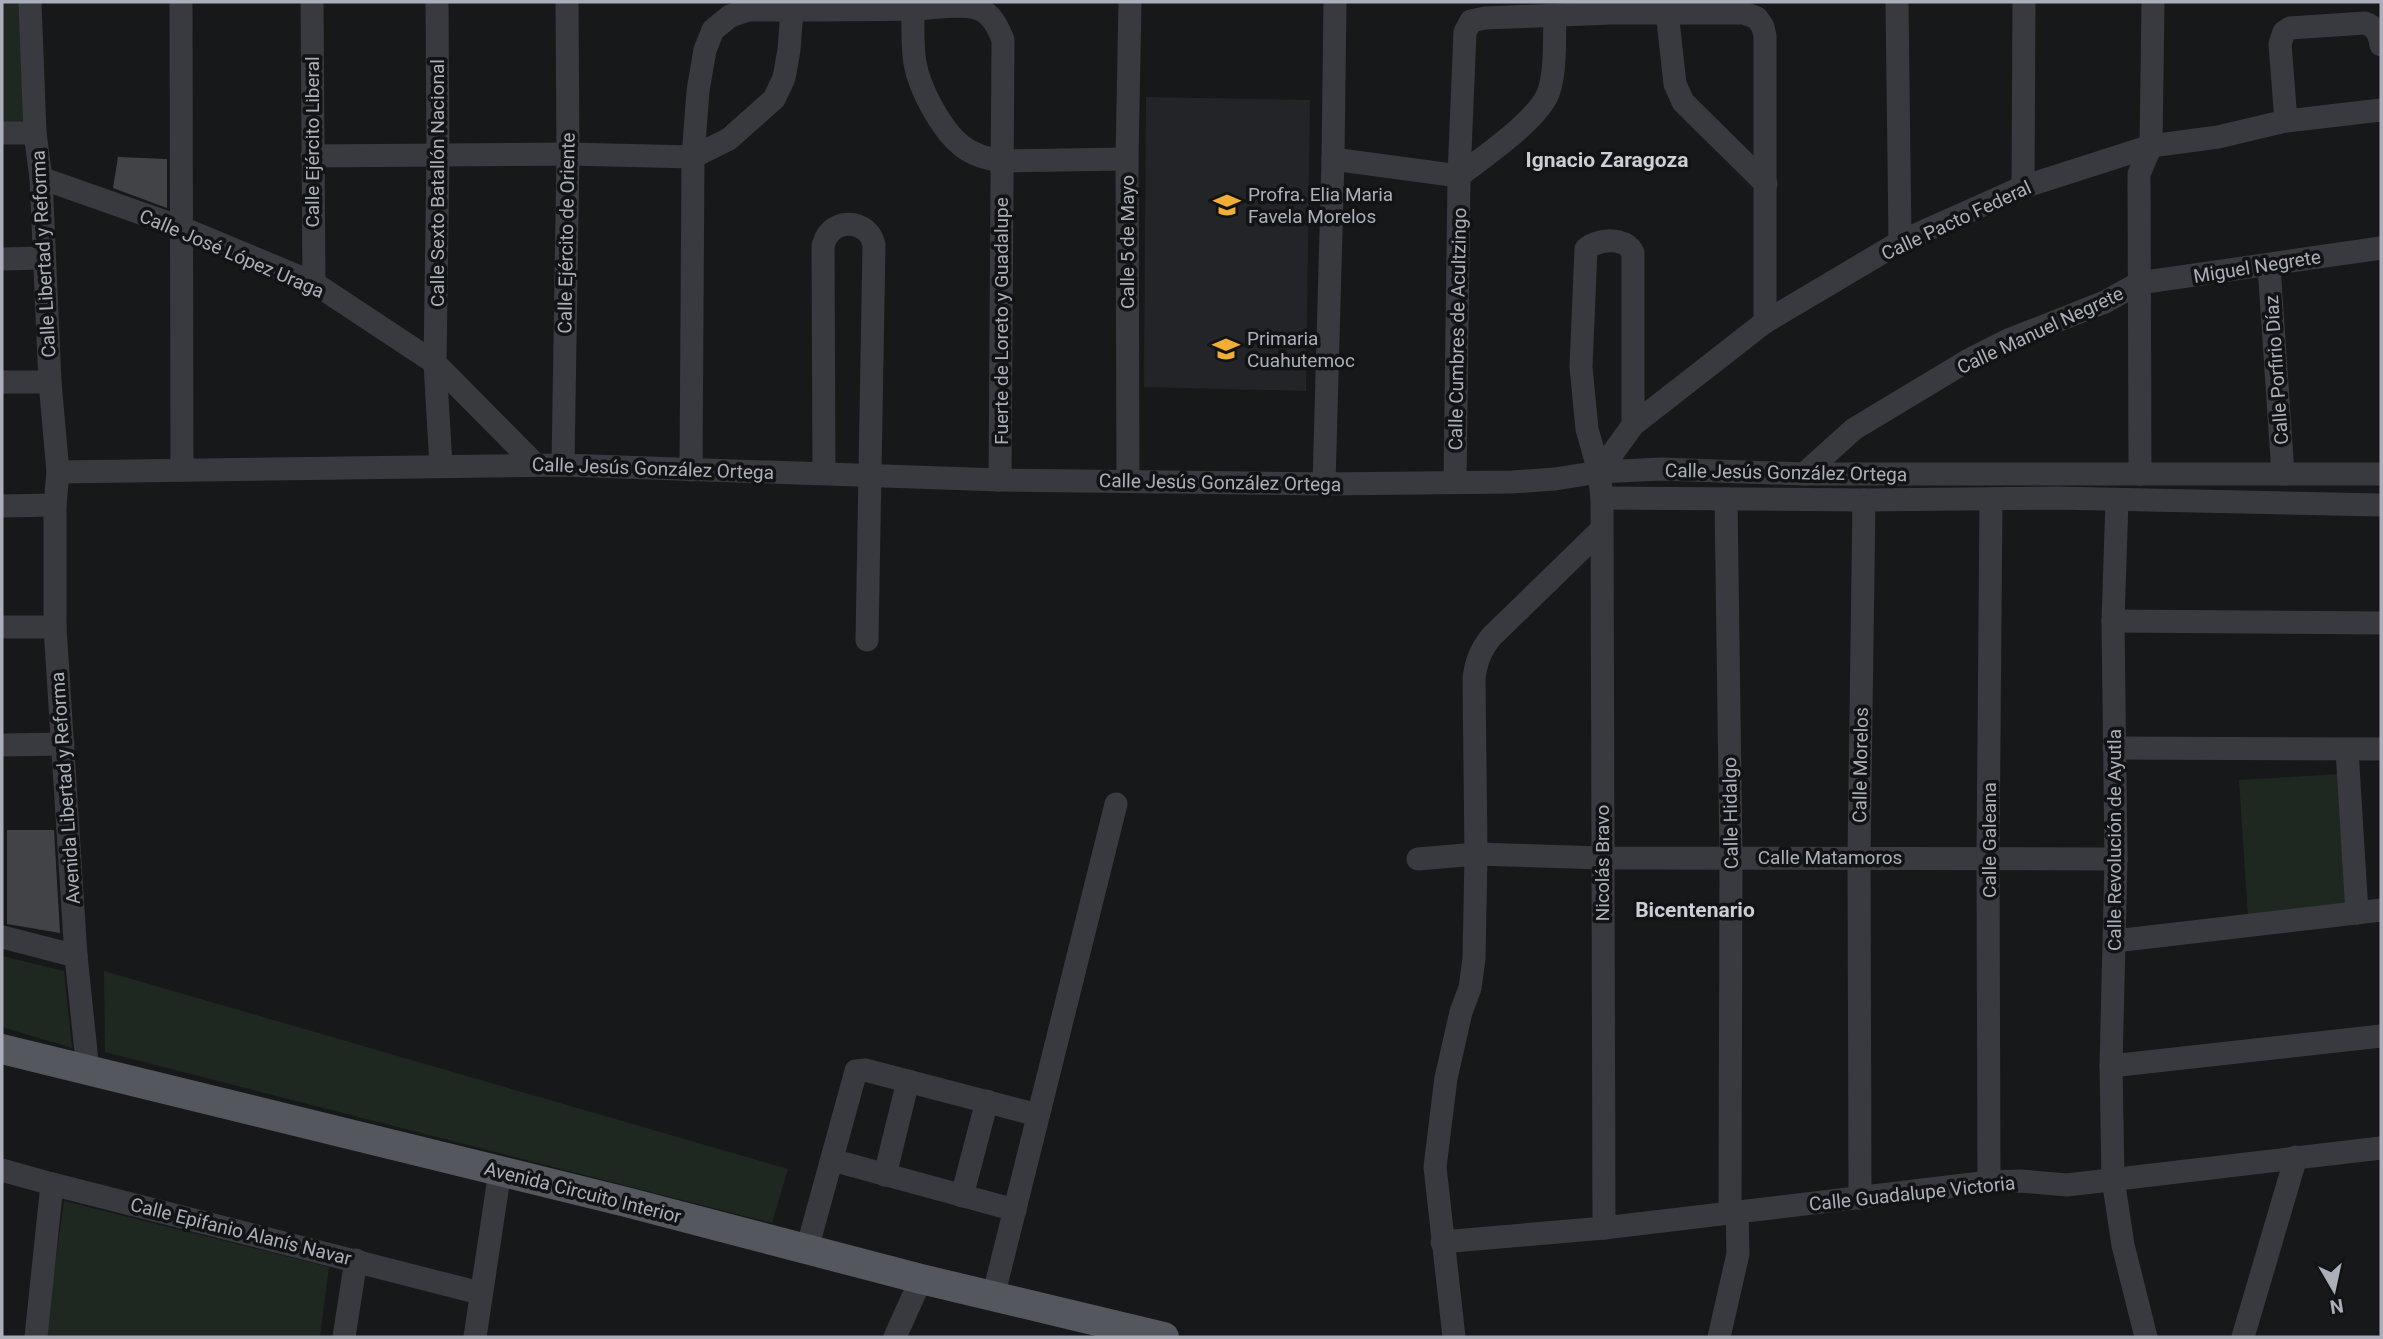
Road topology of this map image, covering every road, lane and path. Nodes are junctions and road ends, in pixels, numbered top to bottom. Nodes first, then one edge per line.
1 (30, 2) edge
2 (181, 2) edge
3 (312, 2) edge
4 (437, 2) edge
5 (567, 2) edge
6 (1130, 2) edge
7 (1335, 2) edge
8 (1897, 2) edge
9 (2024, 2) edge
10 (2152, 2) edge
11 (851, 5) edge
12 (1611, 7) edge
13 (913, 9) junction
14 (792, 10) junction
15 (1667, 12) junction
16 (1555, 16) junction
17 (2381, 45) edge
18 (2381, 110) edge
19 (2286, 121) junction
20 (2, 133) edge
21 (35, 133) junction
22 (2151, 146) junction
23 (568, 154) junction
24 (438, 155) junction
25 (312, 156) junction
26 (693, 157) junction
27 (1127, 159) junction
28 (1333, 159) junction
29 (1002, 161) junction
30 (1459, 176) junction
31 (41, 178) junction
32 (1766, 184) junction
33 (2024, 187) junction
34 (180, 227) junction
35 (1900, 242) junction
36 (2378, 248) edge
37 (44, 258) junction
38 (2, 259) edge
39 (2269, 266) junction
40 (314, 283) junction
41 (2139, 283) junction
42 (1765, 322) junction
43 (435, 363) junction
44 (2, 382) edge
45 (50, 382) junction
46 (1633, 425) junction
47 (535, 464) junction
48 (563, 464) junction
49 (441, 466) junction
50 (181, 469) junction
51 (691, 470) junction
52 (58, 472) junction
53 (1599, 472) junction
54 (824, 473) junction
55 (1804, 474) junction
56 (2140, 474) junction
57 (2283, 474) junction
58 (2381, 474) edge
59 (870, 476) junction
60 (1000, 480) junction
61 (1128, 481) junction
62 (1455, 482) junction
63 (1324, 484) junction
64 (1602, 498) junction
65 (1726, 499) junction
66 (1991, 499) junction
67 (1864, 500) junction
68 (2118, 500) junction
69 (55, 505) junction
70 (2381, 505) edge
71 (2, 506) edge
72 (1601, 530) junction
73 (2113, 621) junction
74 (2381, 623) edge
75 (2, 627) edge
76 (55, 627) junction
77 (867, 640) dead end
78 (62, 744) junction
79 (2, 745) edge
80 (2114, 748) junction
81 (2381, 749) edge
82 (2347, 750) junction
83 (1116, 804) dead end
84 (1476, 853) junction
85 (1731, 857) junction
86 (1859, 857) junction
87 (1602, 858) junction
88 (1418, 859) dead end
89 (1988, 859) junction
90 (2116, 859) junction
91 (2381, 910) edge
92 (2357, 913) junction
93 (2, 937) edge
94 (2115, 941) junction
95 (76, 956) junction
96 (2381, 1036) edge
97 (2, 1049) edge
98 (2111, 1066) junction
99 (88, 1071) junction
100 (908, 1081) junction
101 (987, 1101) junction
102 (1038, 1115) junction
103 (2381, 1148) edge
104 (2296, 1157) junction
105 (832, 1160) junction
106 (2, 1170) edge
107 (500, 1171) junction
108 (886, 1175) junction
109 (2113, 1179) junction
110 (1989, 1182) junction
111 (52, 1184) junction
112 (962, 1196) junction
113 (1860, 1198) junction
114 (1015, 1210) junction
115 (1734, 1211) junction
116 (1604, 1228) junction
117 (1442, 1242) junction
118 (807, 1249) junction
119 (356, 1260) junction
120 (921, 1279) junction
121 (480, 1293) junction
122 (993, 1297) junction
123 (36, 1337) edge
124 (344, 1337) edge
125 (475, 1337) edge
126 (895, 1337) edge
127 (1164, 1337) edge
128 (1454, 1337) edge
129 (1719, 1337) edge
130 (2146, 1337) edge
131 (2243, 1337) edge

1 - 21 street, Calle Libertad y Reforma
2 - 34 street
3 - 25 street, Calle Ejército Liberal
4 - 24 street, Calle Sexto Batallón Nacional
5 - 23 street, Calle Ejército de Oriente
6 - 27 street, Calle 5 de Mayo
7 - 28 street
8 - 35 street
9 - 33 street
10 - 22 street
11 - 13 street, Fuerte de Loreto y Guadalupe
11 - 14 street, Fuerte de Loreto y Guadalupe
12 - 15 street, Calle Cumbres de Acultzingo
12 - 16 street, Calle Cumbres de Acultzingo
13 - 29 street
13 - 29 street, Fuerte de Loreto y Guadalupe
14 - 26 street
14 - 26 street, Fuerte de Loreto y Guadalupe
15 - 32 street
15 - 32 street, Calle Cumbres de Acultzingo
16 - 30 street
16 - 30 street, Calle Cumbres de Acultzingo
17 - 19 street
18 - 19 street, Calle Pacto Federal
19 - 22 street, Calle Pacto Federal
20 - 21 street
21 - 31 street, Calle Libertad y Reforma
22 - 33 street, Calle Pacto Federal
22 - 41 street
23 - 24 street
23 - 26 street
23 - 48 street, Calle Ejército de Oriente
24 - 25 street
24 - 43 street, Calle Sexto Batallón Nacional
25 - 40 street, Calle Ejército Liberal
26 - 51 street, Fuerte de Loreto y Guadalupe
27 - 29 street
27 - 61 street, Calle 5 de Mayo
28 - 30 street
28 - 63 street
29 - 60 street, Fuerte de Loreto y Guadalupe
30 - 62 street, Calle Cumbres de Acultzingo
31 - 34 street, Calle José López Uraga
31 - 37 street, Calle Libertad y Reforma
32 - 42 street, Calle Cumbres de Acultzingo
33 - 35 street, Calle Pacto Federal
34 - 40 street, Calle José López Uraga
34 - 50 street
35 - 42 street, Calle Pacto Federal
36 - 39 street, Miguel Negrete
37 - 38 street
37 - 45 street, Calle Libertad y Reforma
39 - 41 street, Miguel Negrete
39 - 57 street, Calle Porfirio Díaz
40 - 43 street, Calle José López Uraga
41 - 55 street, Calle Manuel Negrete
41 - 56 street
42 - 46 street, Calle Pacto Federal
43 - 47 street, Calle José López Uraga
43 - 49 street, Calle Sexto Batallón Nacional
44 - 45 street
45 - 52 street, Calle Libertad y Reforma
46 - 53 street, Calle Pacto Federal
46 - 53 street, Nicolás Bravo
47 - 48 street, Calle Jesús González Ortega
47 - 49 street, Calle Jesús González Ortega
48 - 51 street, Calle Jesús González Ortega
49 - 50 street, Calle Jesús González Ortega
50 - 52 street, Calle Jesús González Ortega
51 - 54 street, Calle Jesús González Ortega
52 - 69 street, Calle Libertad y Reforma
53 - 55 street, Calle Jesús González Ortega
53 - 62 street, Calle Jesús González Ortega
53 - 64 street, Nicolás Bravo
54 - 59 street, Calle Jesús González Ortega
54 - 59 street
55 - 56 street, Calle Jesús González Ortega
56 - 57 street, Calle Jesús González Ortega
57 - 58 street, Calle Jesús González Ortega
59 - 60 street, Calle Jesús González Ortega
59 - 77 street
60 - 61 street, Calle Jesús González Ortega
61 - 63 street, Calle Jesús González Ortega
62 - 63 street, Calle Jesús González Ortega
64 - 65 street, Calle Jesús González Ortega
64 - 72 street, Nicolás Bravo
65 - 67 street, Calle Jesús González Ortega
65 - 85 street, Calle Hidalgo
66 - 67 street, Calle Jesús González Ortega
66 - 68 street, Calle Jesús González Ortega
66 - 89 street, Calle Galeana
67 - 86 street, Calle Morelos
68 - 70 street, Calle Jesús González Ortega
68 - 73 street, Calle Revolución de Ayutla
69 - 71 street
69 - 76 street, Avenida Libertad y Reforma
72 - 84 street
72 - 87 street, Nicolás Bravo
73 - 74 street
73 - 80 street, Calle Revolución de Ayutla
75 - 76 street
76 - 78 street, Avenida Libertad y Reforma
78 - 79 street
78 - 95 street, Avenida Libertad y Reforma
80 - 82 street
80 - 90 street, Calle Revolución de Ayutla
81 - 82 street
82 - 92 street
83 - 102 street
84 - 87 street, Calle Matamoros
84 - 88 street, Calle Matamoros
84 - 117 street
85 - 86 street, Calle Matamoros
85 - 87 street, Calle Matamoros
85 - 115 street, Calle Hidalgo
86 - 89 street, Calle Matamoros
86 - 113 street, Calle Morelos
87 - 116 street, Nicolás Bravo
89 - 90 street, Calle Matamoros
89 - 110 street, Calle Galeana
90 - 94 street, Calle Revolución de Ayutla
91 - 92 street
92 - 94 street
93 - 95 street
94 - 98 street, Calle Revolución de Ayutla
95 - 99 street, Avenida Libertad y Reforma
96 - 98 street
97 - 99 main road, Avenida Circuito Interior
98 - 109 street, Calle Revolución de Ayutla
99 - 107 main road, Avenida Circuito Interior
100 - 101 street
100 - 105 street
100 - 108 street
101 - 102 street
101 - 112 street
102 - 114 street
103 - 104 street, Calle Guadalupe Victoria
104 - 109 street, Calle Guadalupe Victoria
104 - 131 street
105 - 108 street
105 - 118 street
106 - 111 street, Calle Epifanio Alanís Navar
107 - 118 main road, Avenida Circuito Interior
107 - 121 street
108 - 112 street
109 - 110 street, Calle Guadalupe Victoria
109 - 130 street, Calle Revolución de Ayutla
110 - 113 street, Calle Guadalupe Victoria
111 - 119 street, Calle Epifanio Alanís Navar
111 - 123 street
112 - 114 street
113 - 115 street, Calle Guadalupe Victoria
114 - 122 street
115 - 116 street, Calle Guadalupe Victoria
115 - 129 street, Calle Hidalgo
116 - 117 street, Calle Guadalupe Victoria
117 - 128 street
118 - 120 main road, Avenida Circuito Interior
119 - 121 street, Calle Epifanio Alanís Navar
119 - 124 street
120 - 122 main road, Avenida Circuito Interior
120 - 126 street
121 - 125 street
122 - 127 main road, Avenida Circuito Interior

